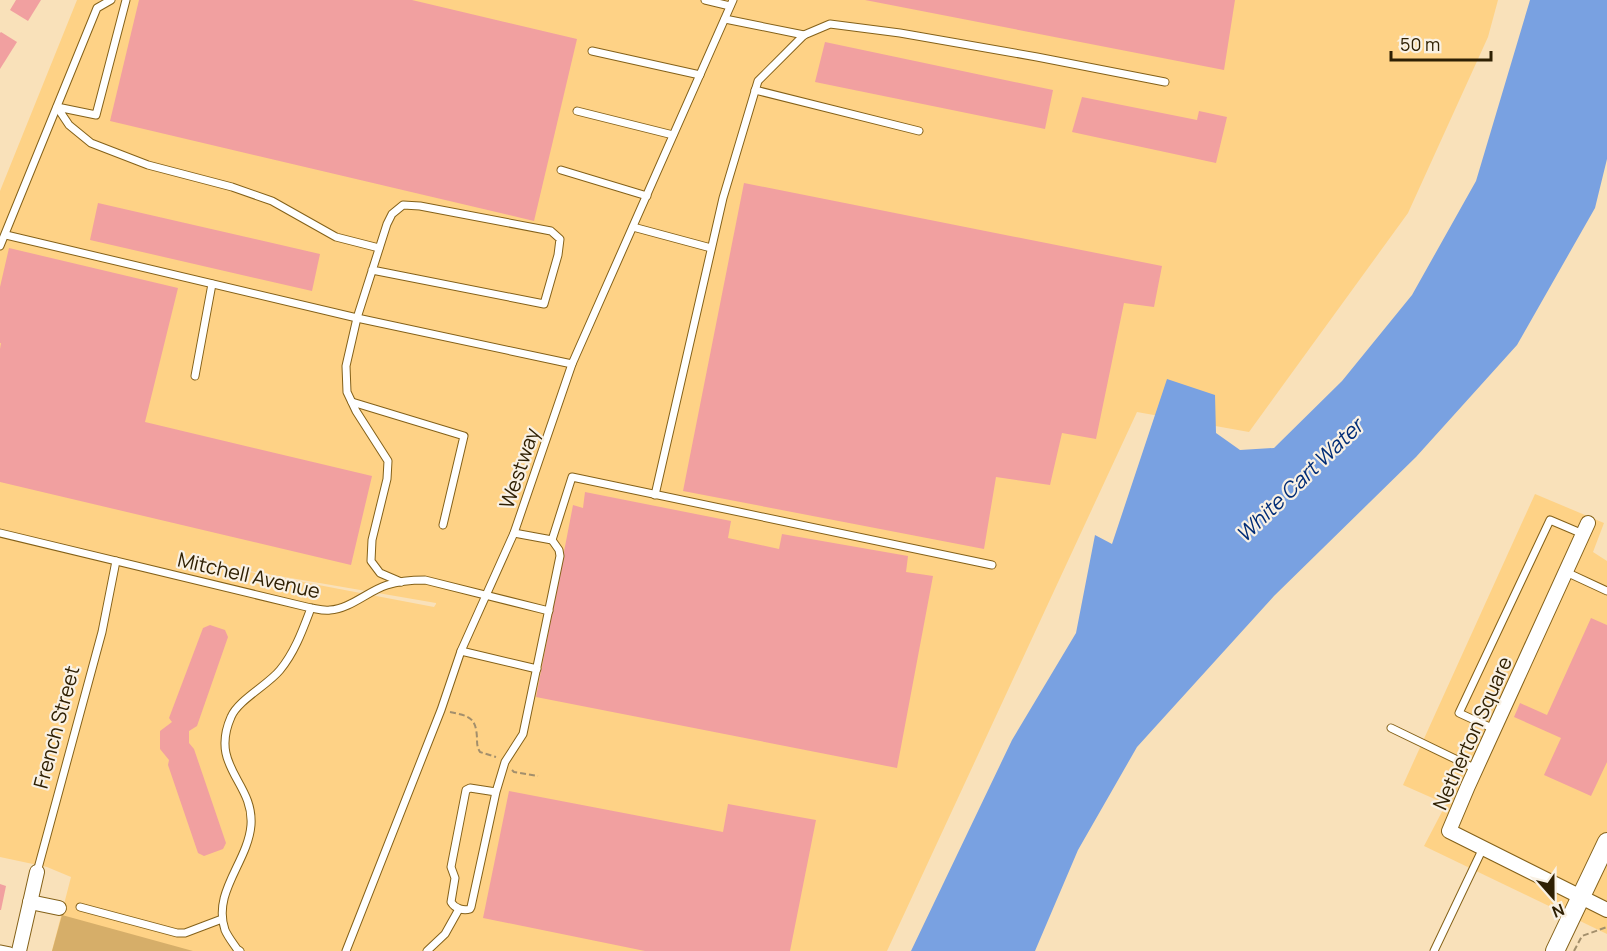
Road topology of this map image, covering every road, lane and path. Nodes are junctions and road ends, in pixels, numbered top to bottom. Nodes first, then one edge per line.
1 (111, 0) edge
2 (126, 0) edge
3 (705, 0) edge
4 (732, 3) edge
5 (725, 19) junction
6 (804, 35) junction
7 (592, 51) dead end
8 (700, 75) junction
9 (1165, 82) dead end
10 (755, 90) junction
11 (57, 107) junction
12 (577, 111) dead end
13 (919, 131) dead end
14 (673, 135) junction
15 (561, 170) dead end
16 (647, 196) junction
17 (633, 227) junction
18 (6, 235) junction
19 (0, 246) edge
20 (379, 248) junction
21 (711, 248) junction
22 (372, 270) junction
23 (212, 284) junction
24 (357, 318) junction
25 (572, 364) junction
26 (195, 376) dead end
27 (352, 402) junction
28 (655, 495) junction
29 (443, 525) dead end
30 (1586, 529) joint
31 (0, 533) edge
32 (514, 533) junction
33 (552, 540) junction
34 (116, 561) junction
35 (992, 565) dead end
36 (1566, 572) junction
37 (401, 582) junction
38 (1607, 591) edge
39 (486, 596) junction
40 (311, 608) junction
41 (549, 611) junction
42 (461, 651) junction
43 (537, 669) junction
44 (441, 710) junction
45 (1391, 728) dead end
46 (1494, 729) junction
47 (505, 762) junction
48 (1476, 769) junction
49 (538, 776) dead end
50 (496, 792) junction
51 (1607, 842) edge
52 (1483, 848) junction
53 (37, 872) joint
54 (1580, 898) junction
55 (30, 902) junction
56 (80, 907) dead end
57 (59, 908) dead end
58 (459, 909) junction
59 (1607, 910) edge
60 (222, 919) junction
61 (1607, 927) edge
62 (0, 949) edge
63 (10, 951) edge
64 (19, 951) edge
65 (240, 951) edge
66 (346, 951) edge
67 (427, 951) edge
68 (1434, 951) edge
69 (1556, 951) edge
70 (1575, 951) edge

1 - 11 lane
2 - 11 lane
3 - 4 lane
4 - 5 lane, Westway
5 - 6 lane
5 - 8 lane, Westway
6 - 9 lane
6 - 10 lane
7 - 8 lane
8 - 14 lane, Westway
10 - 13 lane
10 - 21 lane
11 - 18 lane
11 - 20 lane
12 - 14 lane
14 - 16 lane, Westway
15 - 16 lane
16 - 17 lane, Westway
17 - 21 lane
17 - 25 lane, Westway
18 - 19 lane
18 - 23 lane
20 - 22 lane
20 - 22 lane
21 - 28 lane
22 - 24 lane
23 - 24 lane
23 - 26 lane
24 - 25 lane
24 - 27 lane
25 - 32 lane, Westway
27 - 29 lane
27 - 37 lane
28 - 33 lane
28 - 35 lane
30 - 36 street, Netherton Square
30 - 46 lane
31 - 34 lane, Mitchell Avenue
32 - 33 lane
32 - 39 lane, Westway
33 - 41 lane
34 - 40 lane, Mitchell Avenue
34 - 53 lane, French Street
36 - 38 lane
36 - 46 street, Netherton Square
37 - 39 lane, Mitchell Avenue
37 - 40 lane, Mitchell Avenue
39 - 41 lane, Mitchell Avenue
39 - 42 lane, Westway
40 - 60 lane
41 - 43 lane
42 - 43 lane
42 - 44 lane, Westway
43 - 47 lane
44 - 47 path
44 - 66 lane, Westway
45 - 48 lane
46 - 48 street, Netherton Square
47 - 49 path
47 - 50 lane
48 - 52 street, Netherton Square
50 - 58 lane
50 - 58 lane
51 - 54 street
52 - 54 street, Netherton Square
52 - 68 lane
53 - 55 street, French Street
54 - 59 street, Netherton Square
54 - 69 street
55 - 57 street
55 - 64 street, French Street
56 - 60 lane
58 - 67 lane
60 - 65 lane
61 - 70 path
62 - 63 lane

